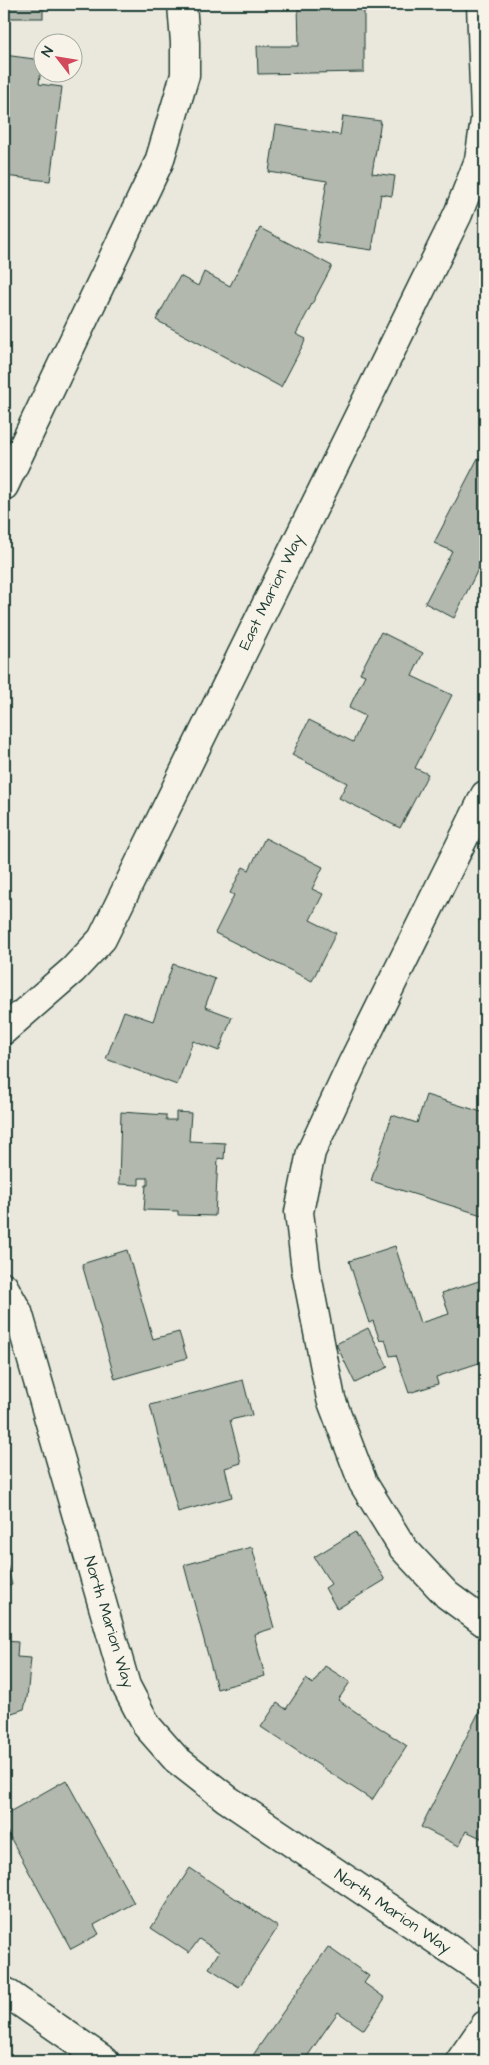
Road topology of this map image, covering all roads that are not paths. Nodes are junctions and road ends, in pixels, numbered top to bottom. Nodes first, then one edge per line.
1 (182, 4) edge
2 (481, 4) edge
3 (485, 116) edge
4 (485, 120) edge
5 (4, 486) edge
6 (485, 795) edge
7 (4, 1030) edge
8 (4, 1287) edge
9 (485, 1623) edge
10 (485, 1973) edge
11 (4, 1992) edge
12 (485, 2025) edge
13 (105, 2061) edge
14 (460, 2061) edge

1 - 5 street
2 - 3 street
4 - 7 street, East Marion Way
6 - 9 street
8 - 10 street, North Marion Way
11 - 13 street
12 - 14 street

